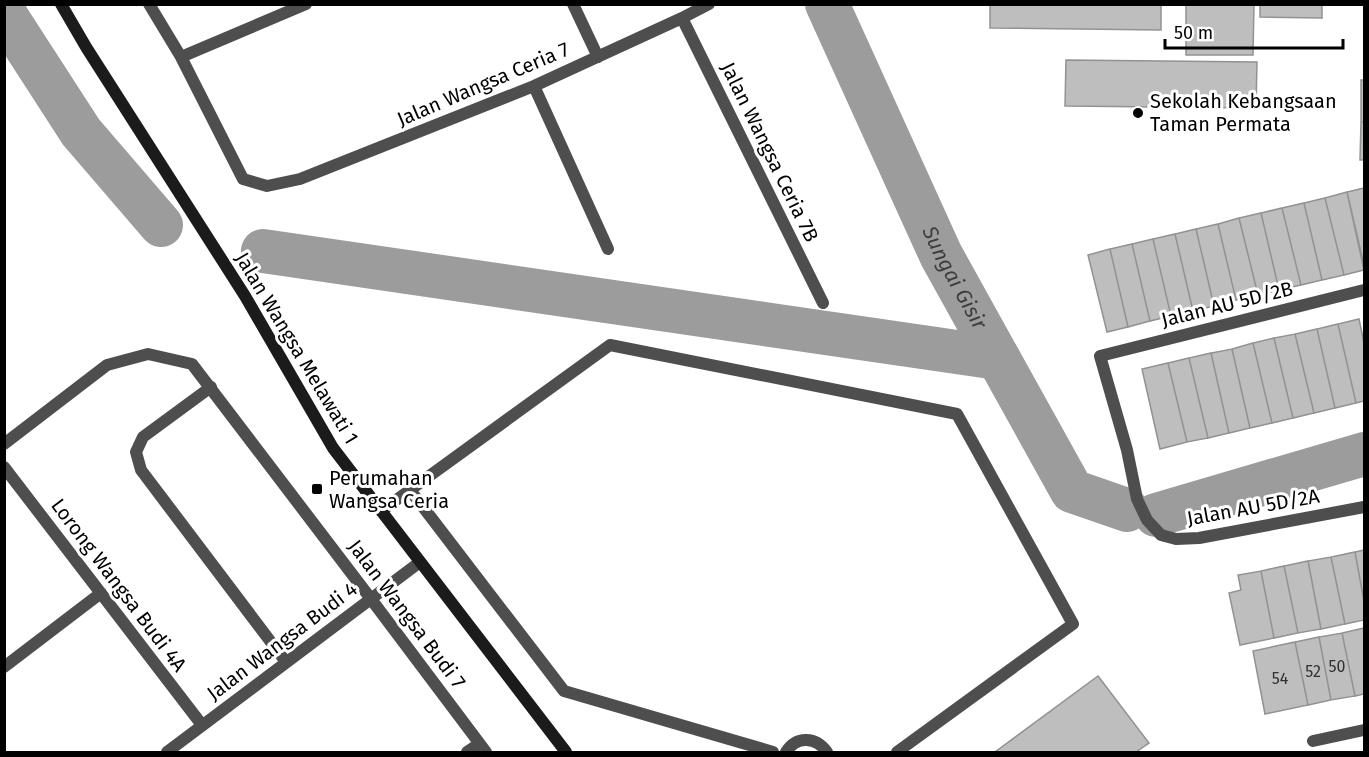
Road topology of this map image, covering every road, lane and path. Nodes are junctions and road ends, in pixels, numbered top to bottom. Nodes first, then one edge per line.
1 (61, 4) edge
2 (149, 4) edge
3 (306, 4) edge
4 (573, 4) edge
5 (709, 4) edge
6 (682, 18) junction
7 (181, 57) junction
8 (598, 57) junction
9 (534, 86) junction
10 (608, 249) dead end
11 (1365, 290) edge
12 (823, 303) dead end
13 (1100, 356) joint
14 (211, 387) junction
15 (4, 444) edge
16 (4, 467) edge
17 (410, 490) junction
18 (1365, 507) edge
19 (381, 511) junction
20 (420, 562) junction
21 (101, 593) junction
22 (371, 599) junction
23 (286, 662) junction
24 (4, 667) edge
25 (202, 725) junction
26 (1365, 730) edge
27 (1313, 741) dead end
28 (482, 748) edge
29 (167, 753) edge
30 (467, 753) edge
31 (566, 753) edge
32 (773, 753) edge
33 (786, 753) edge
34 (827, 753) edge
35 (897, 753) edge

1 - 19 street, Jalan Wangsa Melawati 1
2 - 7 street
3 - 7 street
4 - 8 street
5 - 6 street, Jalan Wangsa Ceria 7
6 - 8 street, Jalan Wangsa Ceria 7
6 - 12 street, Jalan Wangsa Ceria 7B
7 - 9 street, Jalan Wangsa Ceria 7
8 - 9 street, Jalan Wangsa Ceria 7
9 - 10 street
11 - 13 street, Jalan AU 5D/2B
13 - 18 street, Jalan AU 5D/2A
14 - 15 street, Jalan Wangsa Budi 7
14 - 22 street, Jalan Wangsa Budi 7
14 - 23 street
16 - 21 street, Lorong Wangsa Budi 4A
17 - 19 street
17 - 32 street
17 - 35 street
19 - 20 street, Jalan Wangsa Melawati 1
20 - 22 street, Jalan Wangsa Budi 4
20 - 31 street, Jalan Wangsa Melawati 1
21 - 24 street
21 - 25 street, Lorong Wangsa Budi 4A
22 - 23 street, Jalan Wangsa Budi 4
22 - 28 street, Jalan Wangsa Budi 7
23 - 25 street, Jalan Wangsa Budi 4
25 - 29 street, Jalan Wangsa Budi 4
26 - 27 street
28 - 30 street
33 - 34 street

